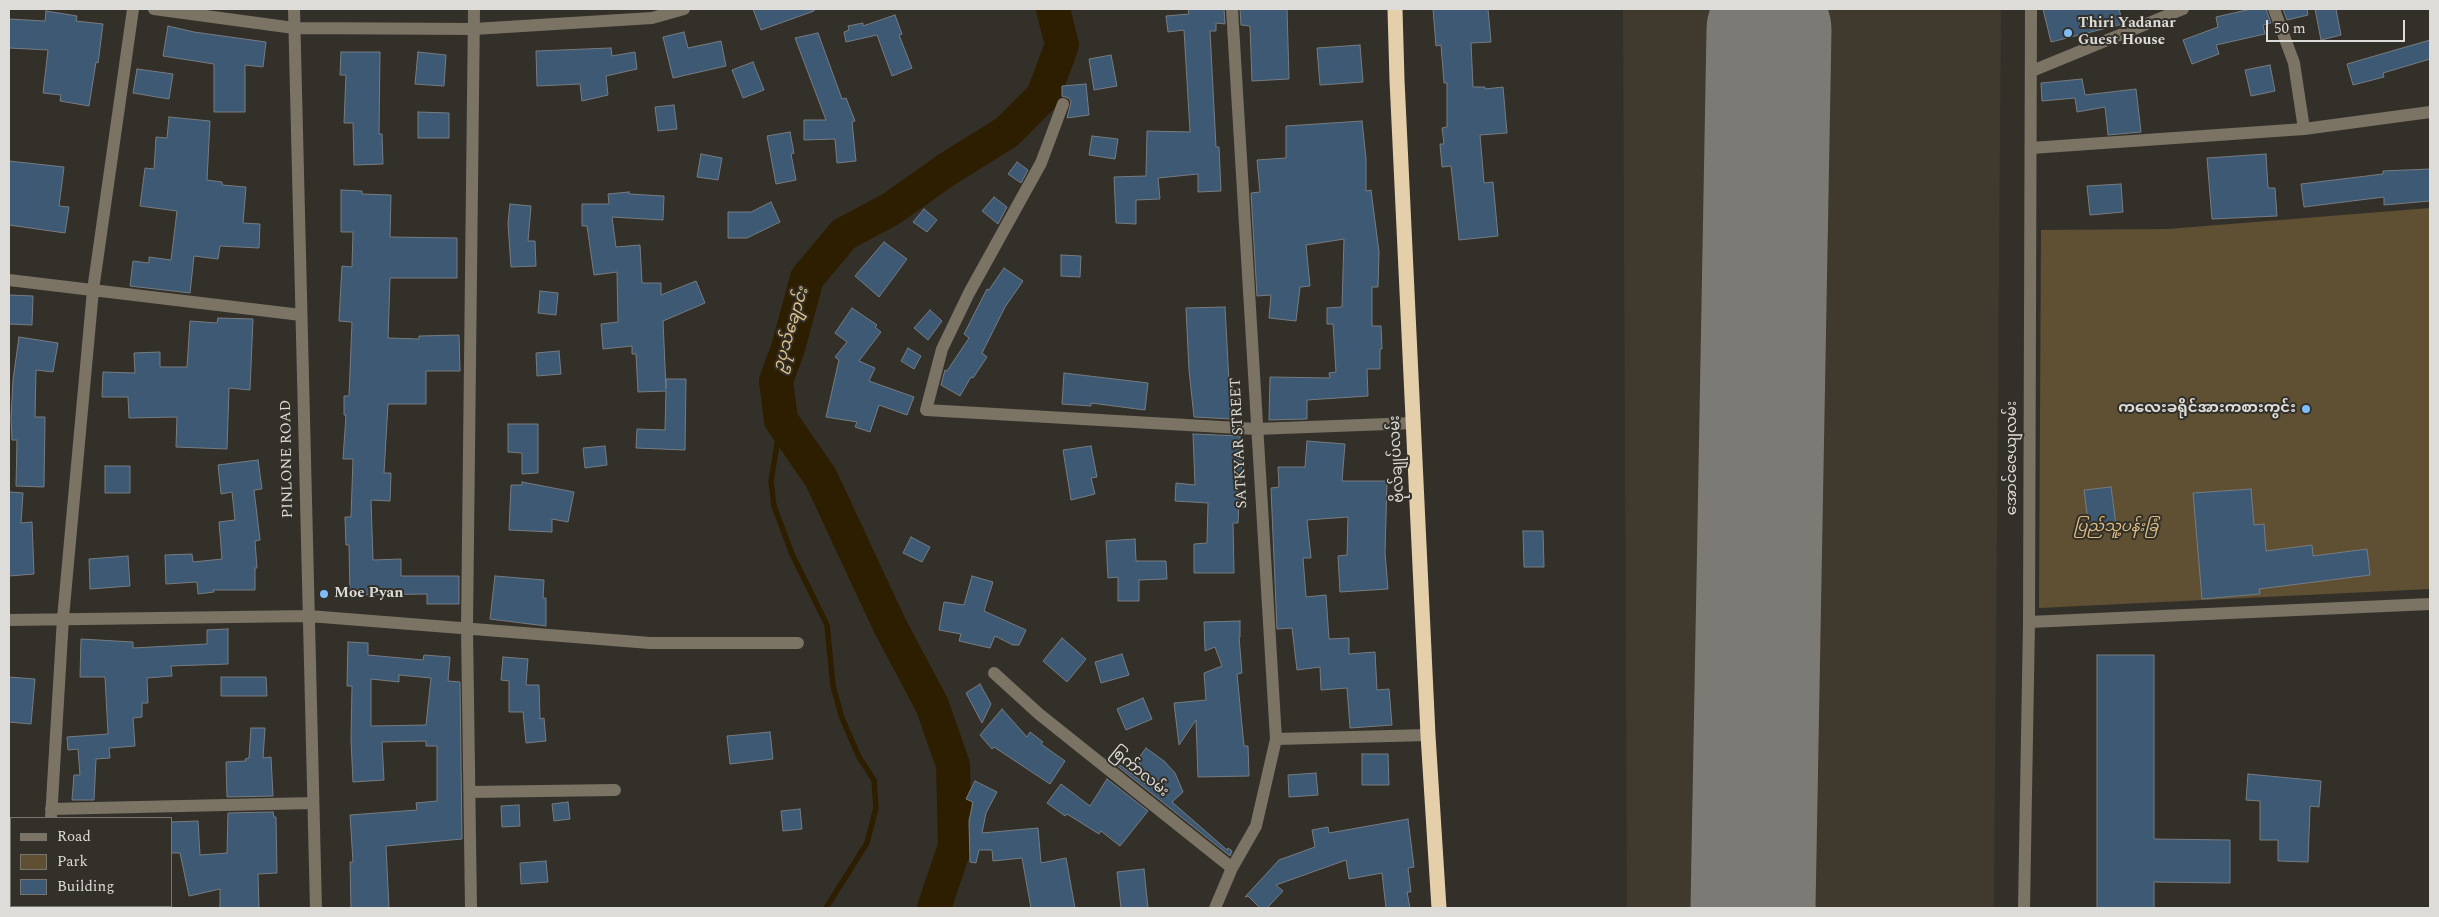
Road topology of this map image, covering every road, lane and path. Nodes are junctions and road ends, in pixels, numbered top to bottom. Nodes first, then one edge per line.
1 (133, 9) edge
2 (154, 9) edge
3 (294, 9) edge
4 (474, 9) edge
5 (684, 9) edge
6 (1232, 9) edge
7 (1395, 9) edge
8 (2031, 9) edge
9 (2183, 9) edge
10 (2274, 9) edge
11 (294, 28) junction
12 (474, 29) junction
13 (2032, 70) junction
14 (1063, 104) dead end
15 (2430, 112) edge
16 (2304, 129) junction
17 (2031, 148) junction
18 (9, 280) edge
19 (93, 290) junction
20 (301, 315) junction
21 (1414, 423) junction
22 (1256, 429) junction
23 (2430, 604) edge
24 (308, 616) junction
25 (64, 618) junction
26 (9, 620) edge
27 (2029, 622) junction
28 (467, 628) junction
29 (798, 643) dead end
30 (994, 673) dead end
31 (1428, 735) junction
32 (1276, 739) junction
33 (615, 790) dead end
34 (470, 792) junction
35 (313, 803) junction
36 (51, 814) edge
37 (1232, 868) junction
38 (316, 908) edge
39 (471, 908) edge
40 (1215, 908) edge
41 (1439, 908) edge
42 (2024, 908) edge

1 - 19 street
2 - 11 street
3 - 11 street, PINLONE ROAD
4 - 12 street
5 - 12 street
6 - 22 street, SATKYAR STREET
7 - 21 highway, ဗိုလ်ချုပ်လမ်း
8 - 13 street, အောင်ဇေယျလမ်း
9 - 13 street
10 - 16 street
11 - 12 street
11 - 20 street, PINLONE ROAD
12 - 28 street
13 - 17 street, အောင်ဇေယျလမ်း
14 - 22 street
15 - 16 street
16 - 17 street
17 - 27 street, အောင်ဇေယျလမ်း
18 - 19 street
19 - 20 street
19 - 25 street
20 - 24 street, PINLONE ROAD
21 - 22 street
21 - 31 highway, ဗိုလ်ချုပ်လမ်း
22 - 32 street, SATKYAR STREET
23 - 27 street
24 - 25 street
24 - 28 street
24 - 35 street, PINLONE ROAD
25 - 26 street
25 - 36 street
27 - 42 street, အောင်ဇေယျလမ်း
28 - 29 street
28 - 34 street
30 - 37 street, စြက်ာလမ်း
31 - 32 street
31 - 41 highway, ဗိုလ်ချုပ်လမ်း
32 - 37 street, SATKYAR STREET
33 - 34 street
34 - 39 street
35 - 36 street
35 - 38 street, PINLONE ROAD
37 - 40 street

